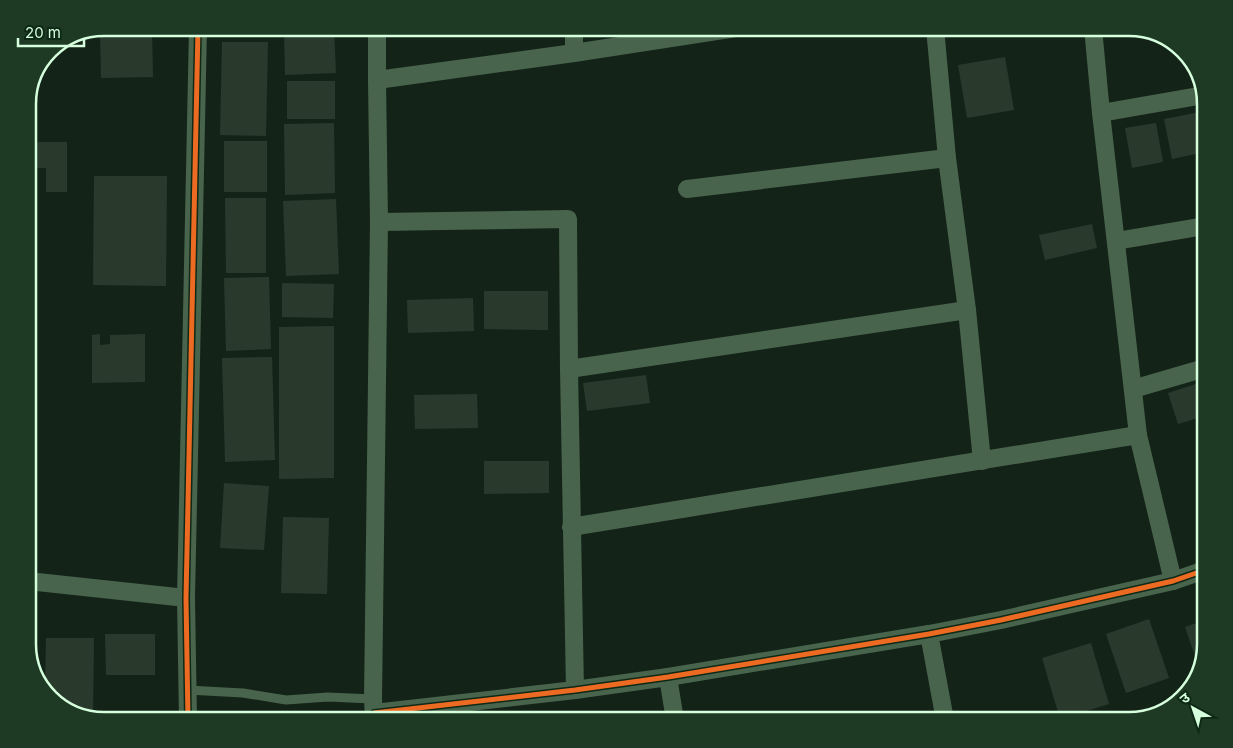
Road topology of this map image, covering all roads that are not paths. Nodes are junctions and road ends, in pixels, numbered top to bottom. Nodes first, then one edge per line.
1 (198, 36) edge
2 (377, 36) edge
3 (574, 36) edge
4 (684, 36) edge
5 (936, 36) edge
6 (1094, 36) edge
7 (574, 53) junction
8 (377, 80) junction
9 (1196, 96) edge
10 (1101, 113) junction
11 (947, 158) junction
12 (687, 190) dead end
13 (379, 222) junction
14 (1197, 227) edge
15 (1116, 241) junction
16 (967, 310) junction
17 (569, 369) junction
18 (1197, 370) edge
19 (1133, 389) junction
20 (1138, 435) junction
21 (982, 461) junction
22 (571, 528) junction
23 (1197, 573) edge
24 (1173, 581) junction
25 (36, 582) edge
26 (186, 598) junction
27 (929, 634) junction
28 (668, 677) junction
29 (187, 690) junction
30 (575, 690) junction
31 (373, 711) edge
32 (188, 712) edge
33 (674, 712) edge
34 (944, 712) edge

1 - 26 street
2 - 8 street
3 - 7 street
4 - 7 street
5 - 11 street
6 - 10 street
7 - 8 street
8 - 13 street
9 - 10 street
10 - 15 street
11 - 12 street
11 - 16 street
13 - 17 street
13 - 31 street
14 - 15 street
15 - 19 street
16 - 17 street
16 - 21 street
17 - 22 street
18 - 19 street
19 - 20 street
20 - 21 street
20 - 24 street
21 - 22 street
22 - 30 street
23 - 24 street
24 - 27 street
25 - 26 street
26 - 29 street
27 - 28 street
27 - 34 street
28 - 30 street
28 - 33 street
29 - 31 lane
29 - 32 street
30 - 31 street

